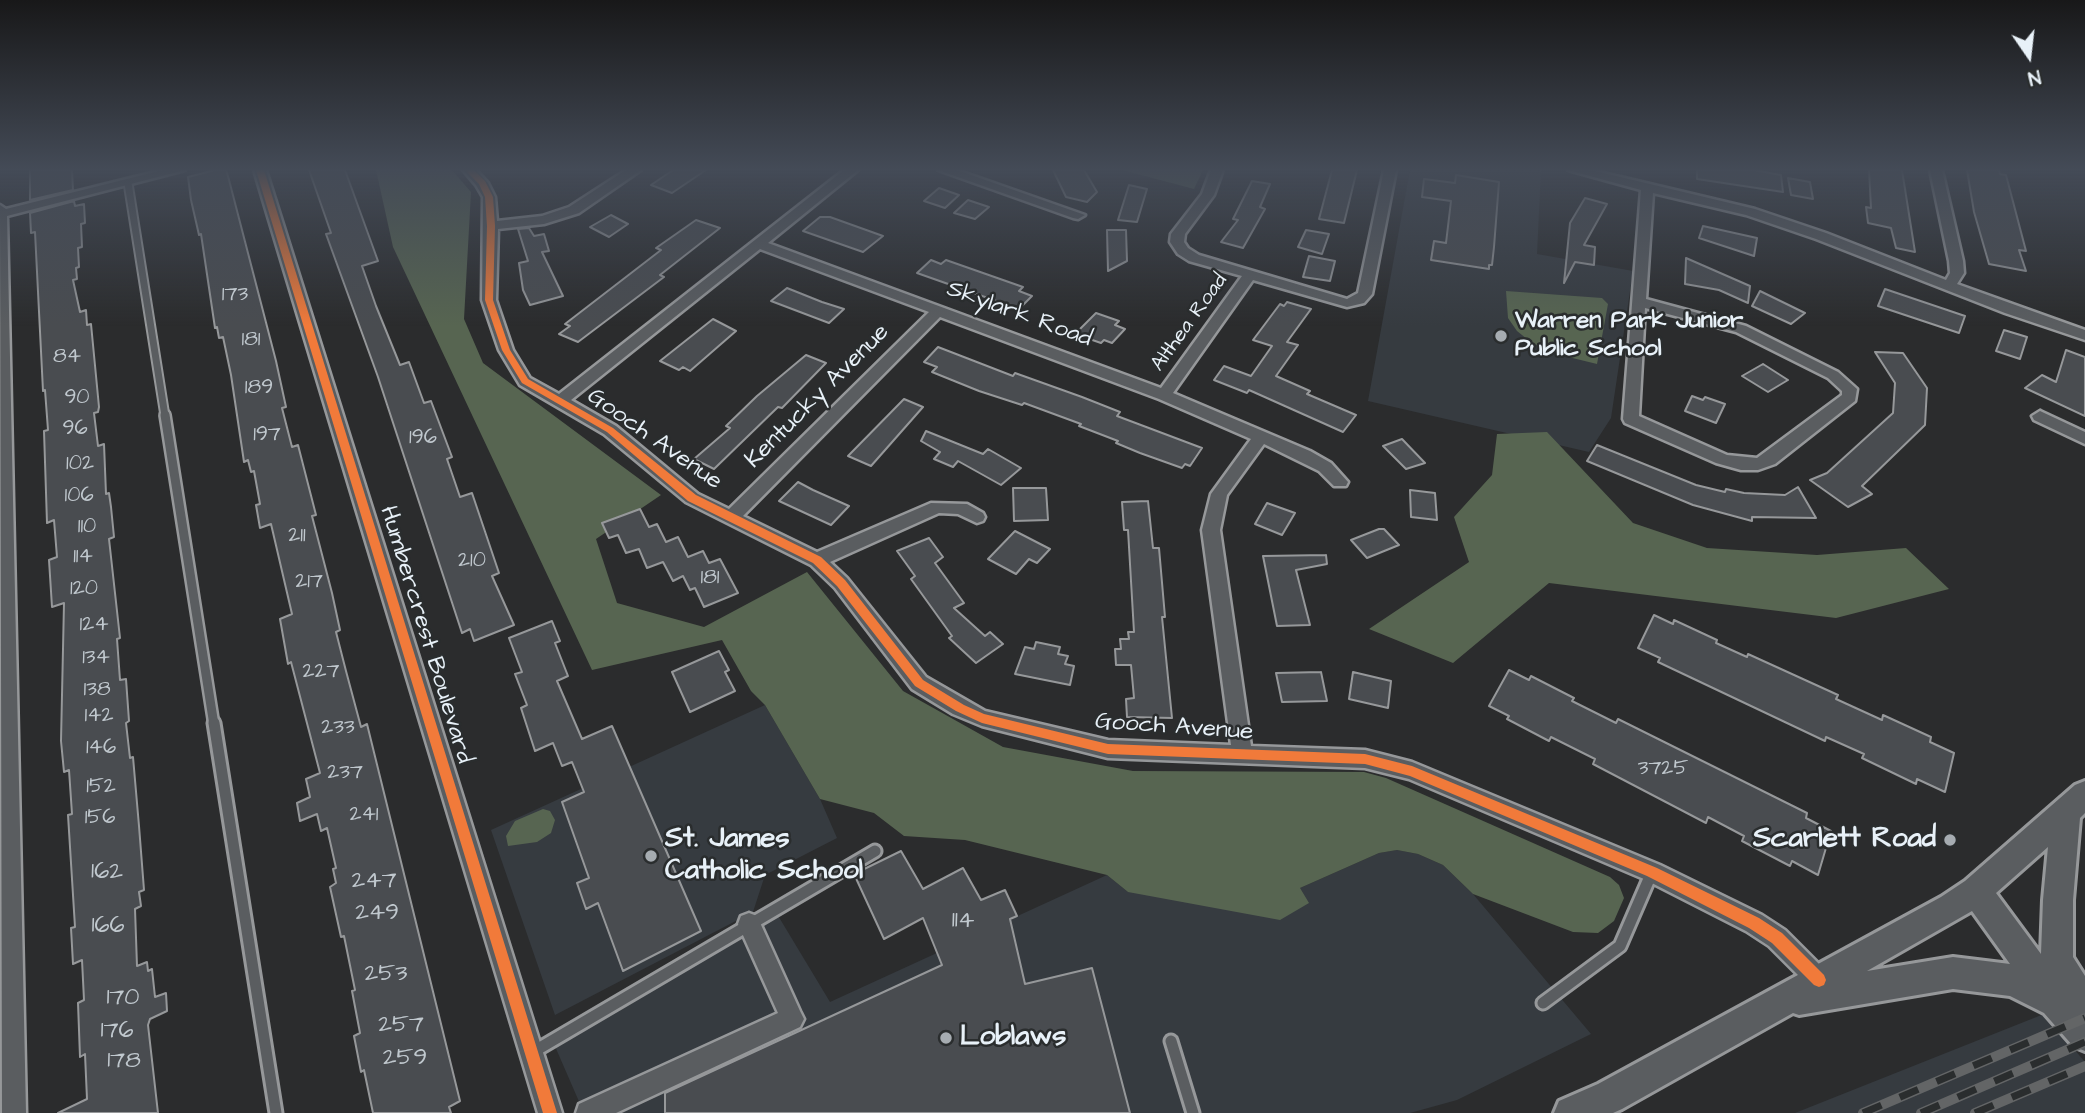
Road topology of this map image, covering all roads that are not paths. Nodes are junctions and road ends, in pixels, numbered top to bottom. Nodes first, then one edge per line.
1 (0, 222) edge
2 (134, 222) edge
3 (276, 222) edge
4 (491, 222) edge
5 (527, 222) edge
6 (787, 222) edge
7 (1187, 222) edge
8 (1380, 222) edge
9 (1645, 222) edge
10 (1779, 222) edge
11 (1947, 222) edge
12 (491, 226) junction
13 (759, 244) junction
14 (1250, 275) junction
15 (1949, 286) junction
16 (1639, 302) junction
17 (938, 311) junction
18 (2085, 335) edge
19 (1164, 395) junction
20 (561, 400) junction
21 (2040, 416) dead end
22 (1260, 438) junction
23 (2085, 439) edge
24 (1340, 482) dead end
25 (732, 517) junction
26 (977, 517) dead end
27 (817, 560) junction
28 (1241, 754) junction
29 (2076, 803) edge
30 (875, 851) dead end
31 (1652, 872) junction
32 (1976, 891) junction
33 (749, 924) junction
34 (1819, 981) junction
35 (1781, 1002) junction
36 (1543, 1003) dead end
37 (2071, 1003) edge
38 (2085, 1034) edge
39 (1171, 1041) dead end
40 (531, 1052) junction
41 (14, 1113) edge
42 (276, 1113) edge
43 (550, 1113) edge
44 (588, 1113) edge
45 (1193, 1113) edge
46 (1570, 1113) edge

1 - 41 street
2 - 42 lane
3 - 40 street, Humbercrest Boulevard
4 - 12 street, Gooch Avenue
5 - 12 street
6 - 13 street
7 - 14 street, Althea Road
8 - 14 street
9 - 16 street
10 - 15 street
11 - 15 street
12 - 20 street, Gooch Avenue
13 - 17 street, Skylark Road
13 - 20 street
14 - 19 street, Althea Road
15 - 18 street
16 - 16 street
17 - 19 street, Skylark Road
17 - 25 street, Kentucky Avenue
19 - 22 street, Skylark Road
20 - 25 street, Gooch Avenue
21 - 23 street
22 - 24 street, Skylark Road
22 - 28 street
25 - 27 street, Gooch Avenue
26 - 27 street
27 - 28 street, Gooch Avenue
28 - 31 street, Gooch Avenue
29 - 32 main road
29 - 37 main road
30 - 33 lane
31 - 34 street, Gooch Avenue
31 - 36 lane
32 - 34 main road
32 - 37 main road
33 - 40 lane
33 - 44 street
34 - 35 main road
35 - 37 main road
35 - 46 main road
37 - 38 main road
39 - 45 lane
40 - 43 street, Humbercrest Boulevard

